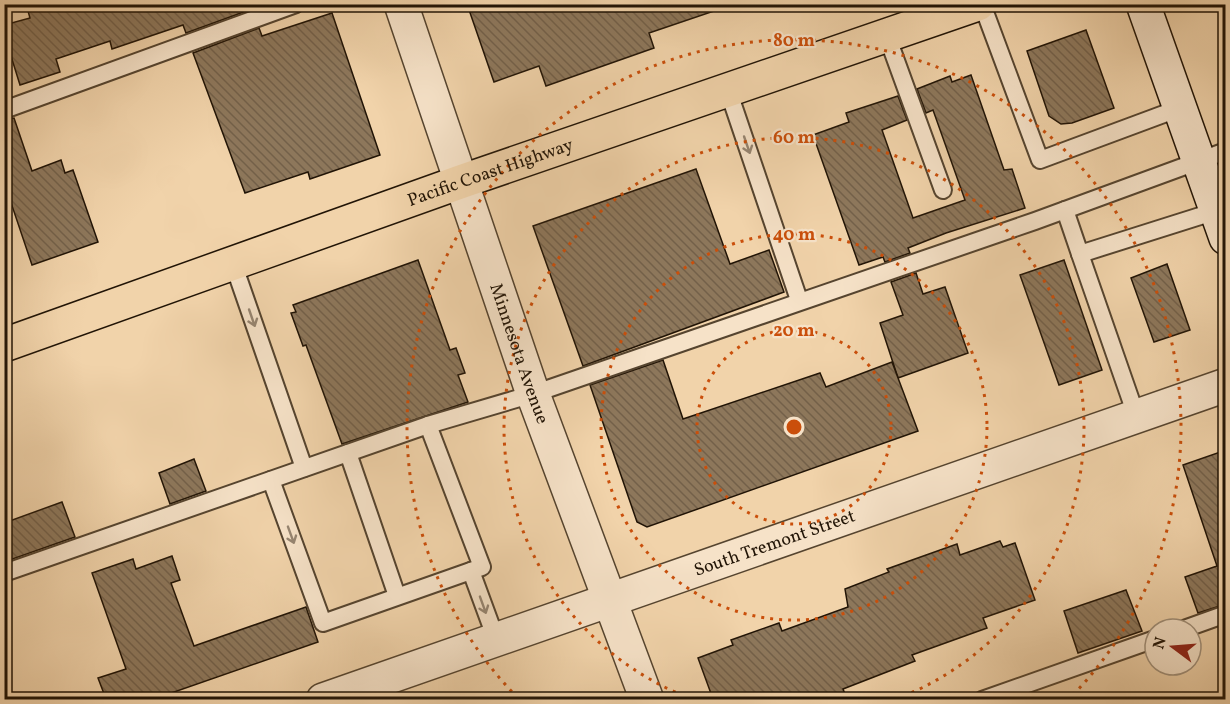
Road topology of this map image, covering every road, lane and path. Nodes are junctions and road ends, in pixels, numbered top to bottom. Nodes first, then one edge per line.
1 (296, 4) edge
2 (402, 4) edge
3 (978, 4) edge
4 (982, 4) edge
5 (1143, 4) edge
6 (887, 36) junction
7 (728, 90) junction
8 (1180, 108) junction
9 (4, 110) edge
10 (1212, 156) edge
11 (463, 181) junction
12 (943, 190) dead end
13 (1065, 210) junction
14 (1221, 225) edge
15 (1080, 254) junction
16 (233, 263) junction
17 (800, 300) junction
18 (4, 345) edge
19 (1226, 385) edge
20 (533, 394) junction
21 (1137, 415) junction
22 (428, 425) junction
23 (348, 453) junction
24 (304, 468) junction
25 (271, 480) junction
26 (471, 571) junction
27 (4, 573) edge
28 (397, 596) junction
29 (609, 599) junction
30 (1226, 614) edge
31 (1203, 622) edge
32 (496, 639) junction
33 (1143, 643) edge
34 (323, 699) edge
35 (647, 699) edge
36 (982, 699) edge

1 - 9 lane
2 - 11 street, Minnesota Avenue
3 - 6 main road, Pacific Coast Highway
4 - 8 lane
5 - 8 street
6 - 7 main road, Pacific Coast Highway
6 - 12 lane
7 - 11 main road, Pacific Coast Highway
7 -> 17 lane
8 - 10 street
10 - 13 lane
10 - 14 street
11 - 16 main road, Pacific Coast Highway
11 - 20 street, Minnesota Avenue
13 - 15 lane
13 - 17 lane
14 - 15 lane
15 - 21 lane
16 - 18 main road, Pacific Coast Highway
16 -> 24 lane
17 - 20 lane
19 - 21 street, South Tremont Street
20 - 22 lane
20 - 29 street, Minnesota Avenue
21 - 29 street, South Tremont Street
22 - 23 lane
22 - 26 lane
23 - 24 lane
23 - 28 lane
24 - 25 lane
25 - 27 lane
25 -> 28 lane
26 - 28 lane
26 -> 32 lane
29 - 32 street, South Tremont Street
29 - 35 street, Minnesota Avenue
30 - 31 lane
32 - 34 street, South Tremont Street
33 - 36 lane

